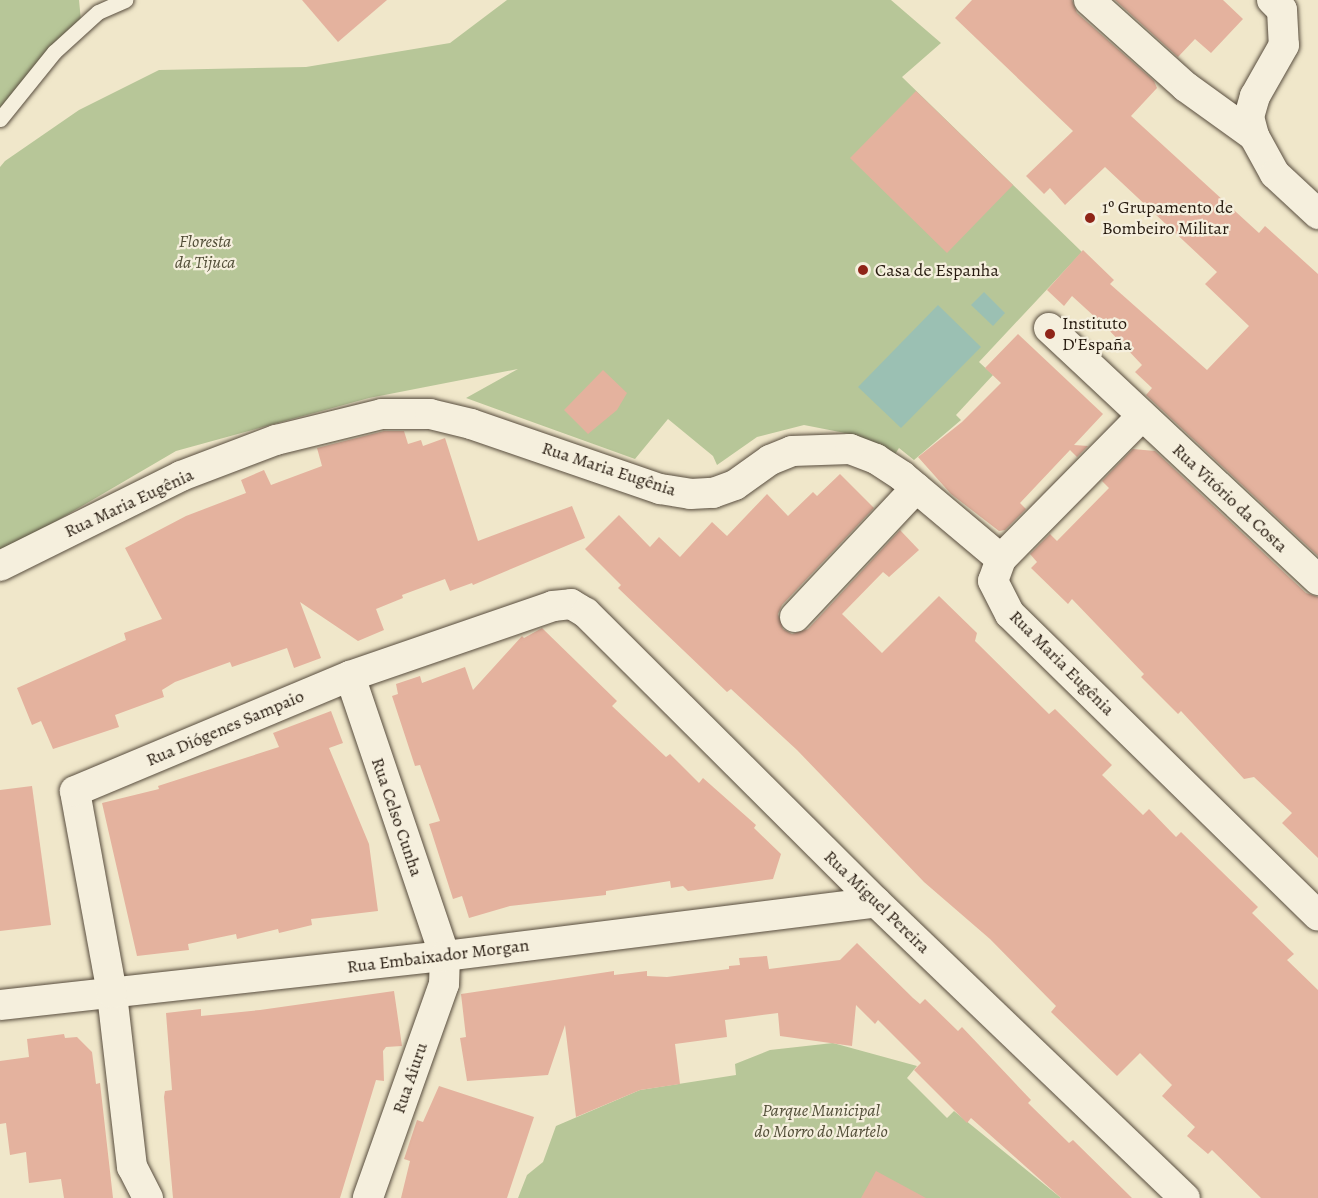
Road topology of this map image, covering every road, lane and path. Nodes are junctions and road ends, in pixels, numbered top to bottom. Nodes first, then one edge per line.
1 (125, 0) edge
2 (1089, 0) edge
3 (1272, 0) edge
4 (0, 119) edge
5 (1254, 136) junction
6 (1318, 214) edge
7 (1049, 328) dead end
8 (1142, 416) junction
9 (916, 488) junction
10 (1001, 559) junction
11 (0, 566) edge
12 (1318, 580) edge
13 (571, 604) joint
14 (795, 617) dead end
15 (350, 676) junction
16 (876, 902) junction
17 (1318, 916) edge
18 (445, 956) junction
19 (112, 993) junction
20 (0, 1005) edge
21 (148, 1198) edge
22 (368, 1198) edge
23 (1185, 1198) edge

1 - 4 lane
2 - 5 street
3 - 5 street
5 - 6 street
7 - 8 street, Rua Vitório da Costa
8 - 10 street
8 - 12 street, Rua Vitório da Costa
9 - 10 street, Rua Maria Eugênia
9 - 11 street, Rua Maria Eugênia
9 - 14 street
10 - 17 street, Rua Maria Eugênia
13 - 15 street, Rua Diógenes Sampaio
13 - 16 street, Rua Miguel Pereira
15 - 18 street, Rua Celso Cunha
15 - 19 street, Rua Diógenes Sampaio
16 - 18 street, Rua Embaixador Morgan
16 - 23 street, Rua Miguel Pereira
18 - 19 street, Rua Embaixador Morgan
18 - 22 street, Rua Aiuru
19 - 20 street, Rua Embaixador Morgan
19 - 21 street

